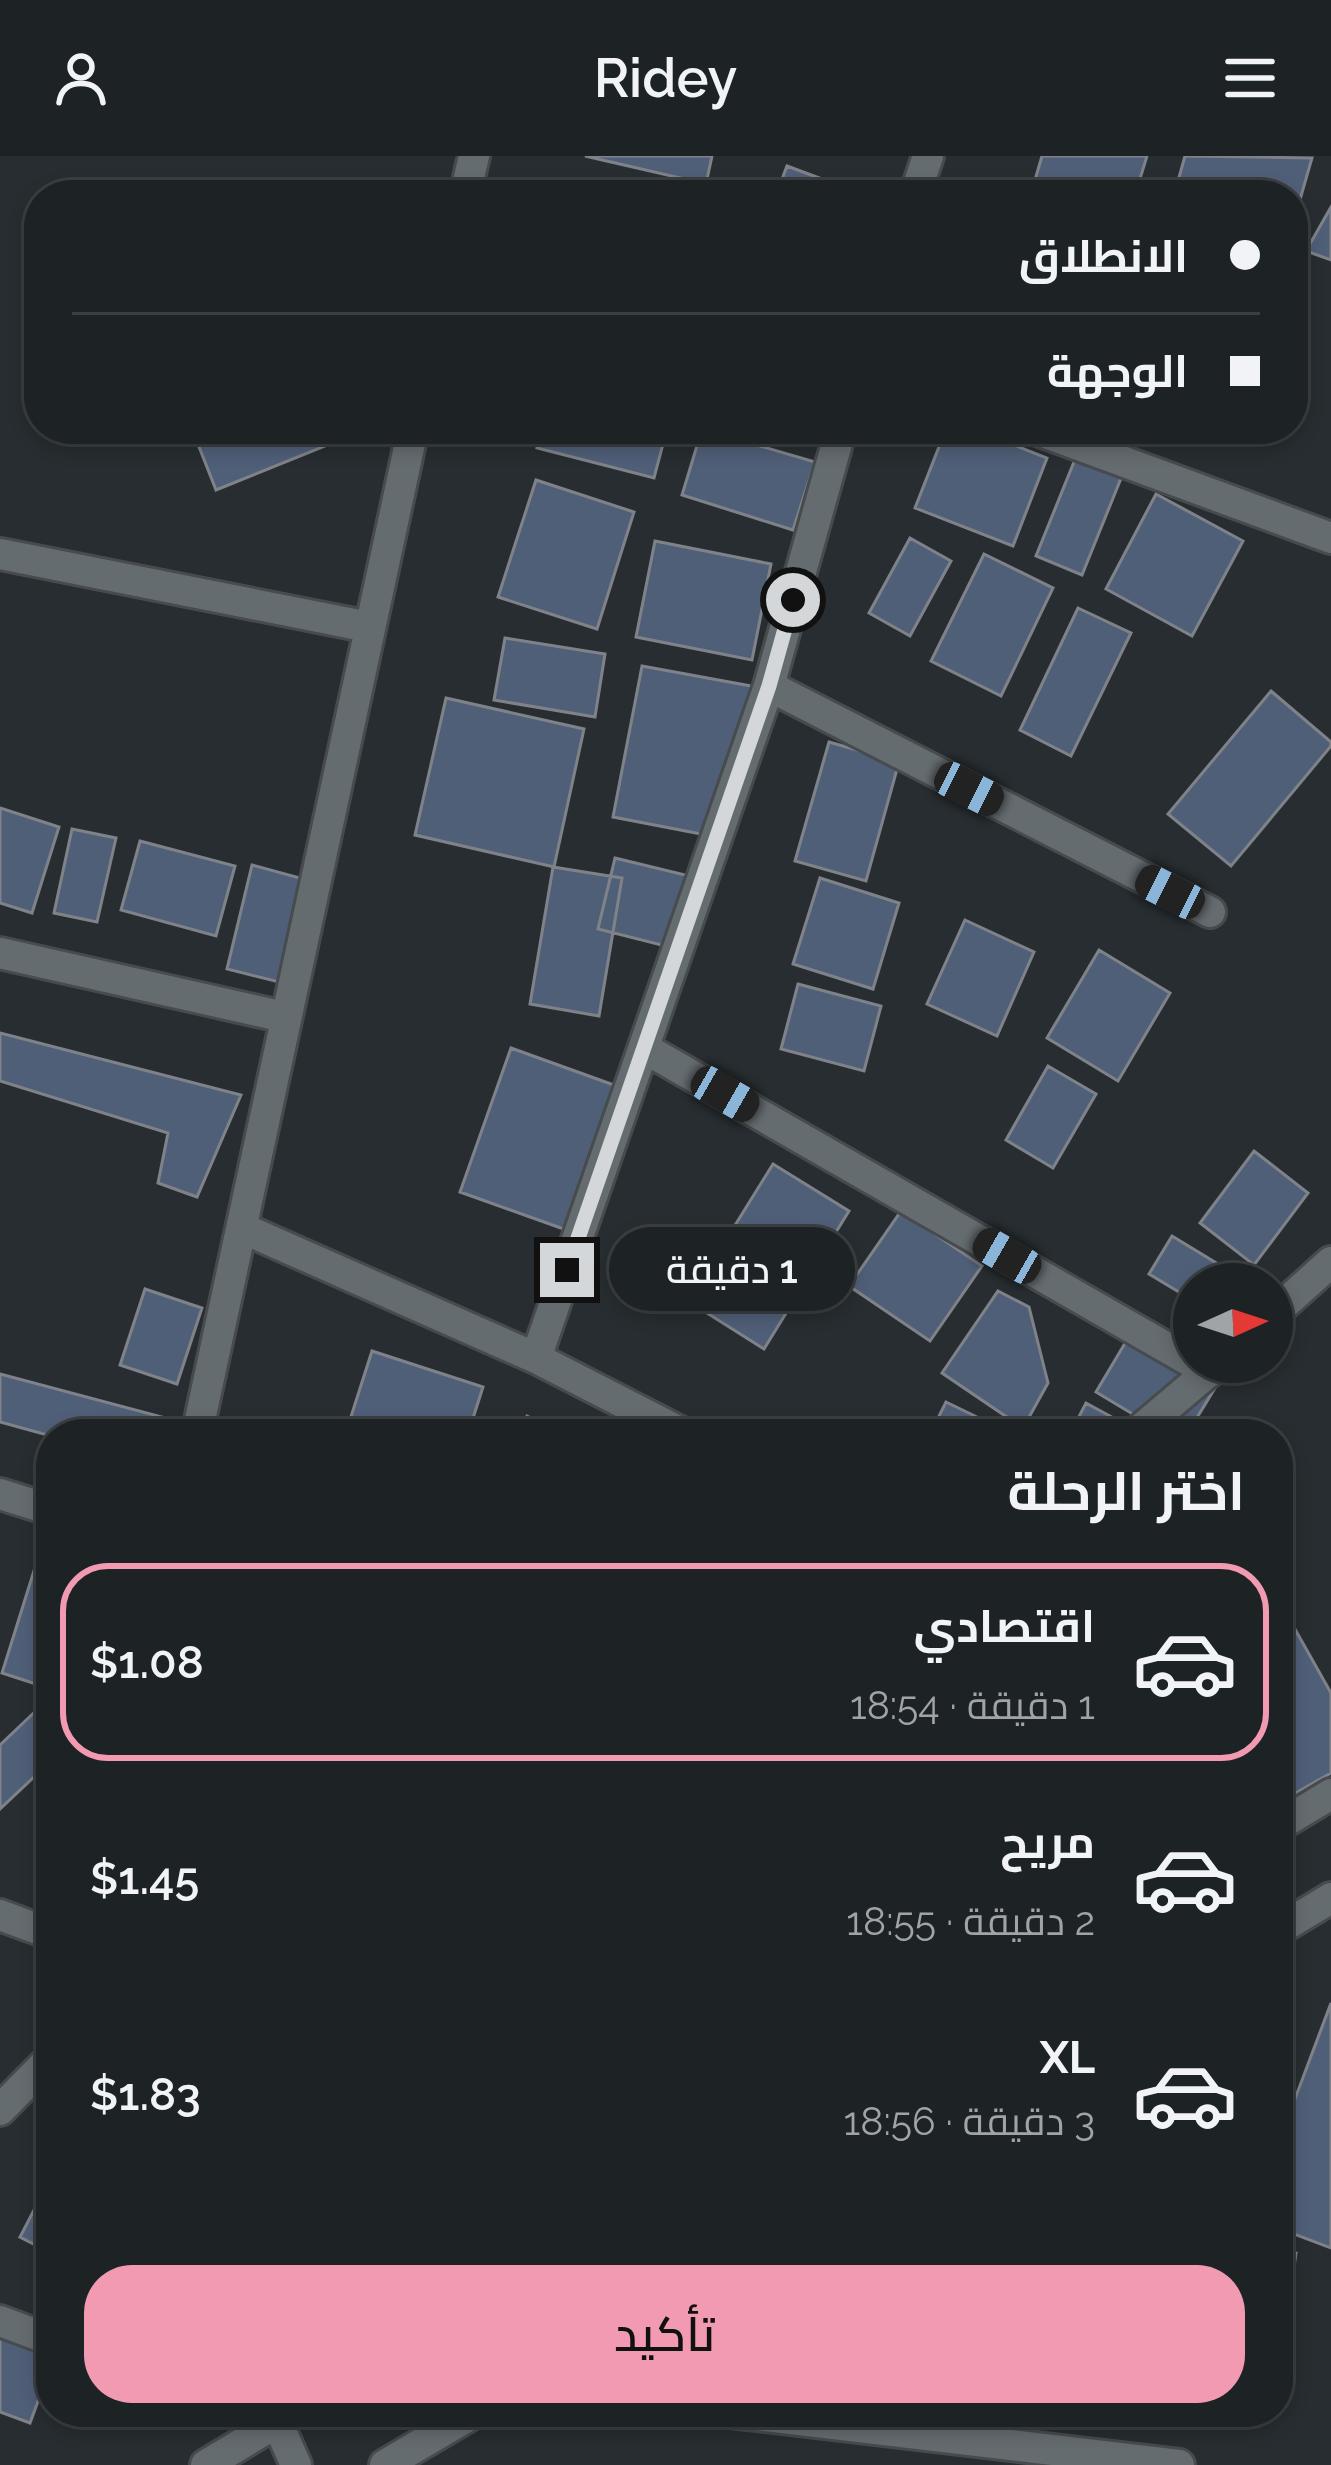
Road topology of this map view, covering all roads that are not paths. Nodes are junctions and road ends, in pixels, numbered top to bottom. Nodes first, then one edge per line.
1 (410, 444) edge
2 (837, 444) edge
3 (1076, 444) edge
4 (1331, 538) edge
5 (0, 554) edge
6 (369, 627) junction
7 (769, 686) junction
8 (1210, 912) dead end
9 (0, 953) edge
10 (284, 1017) junction
11 (644, 1048) junction
12 (242, 1228) junction
13 (1331, 1262) edge
14 (1293, 1296) edge
15 (1173, 1344) edge
16 (536, 1358) junction
17 (1196, 1383) edge
18 (200, 1419) edge
19 (655, 1419) edge
20 (1153, 1419) edge
21 (0, 1494) edge
22 (36, 1505) edge
23 (1331, 1794) edge
24 (1293, 1817) edge
25 (1331, 1898) edge
26 (0, 1915) edge
27 (1293, 1921) edge
28 (36, 1928) edge
29 (36, 2073) edge
30 (0, 2110) edge
31 (0, 2321) edge
32 (36, 2334) edge
33 (257, 2427) edge
34 (279, 2427) edge
35 (450, 2427) edge
36 (858, 2427) edge
37 (206, 2465) edge
38 (296, 2465) edge
39 (385, 2465) edge
40 (1179, 2465) edge

1 - 6 street
2 - 7 street
3 - 4 street
5 - 6 street
6 - 10 street
7 - 8 street
7 - 11 street
9 - 10 street
10 - 12 street
11 - 15 street
11 - 16 street
12 - 16 street
12 - 18 street
13 - 14 street
16 - 19 street
17 - 20 street
21 - 22 street
23 - 24 street
25 - 27 street
26 - 28 street
29 - 30 street
31 - 32 street
33 - 37 street
34 - 38 street
35 - 39 street
36 - 40 street

